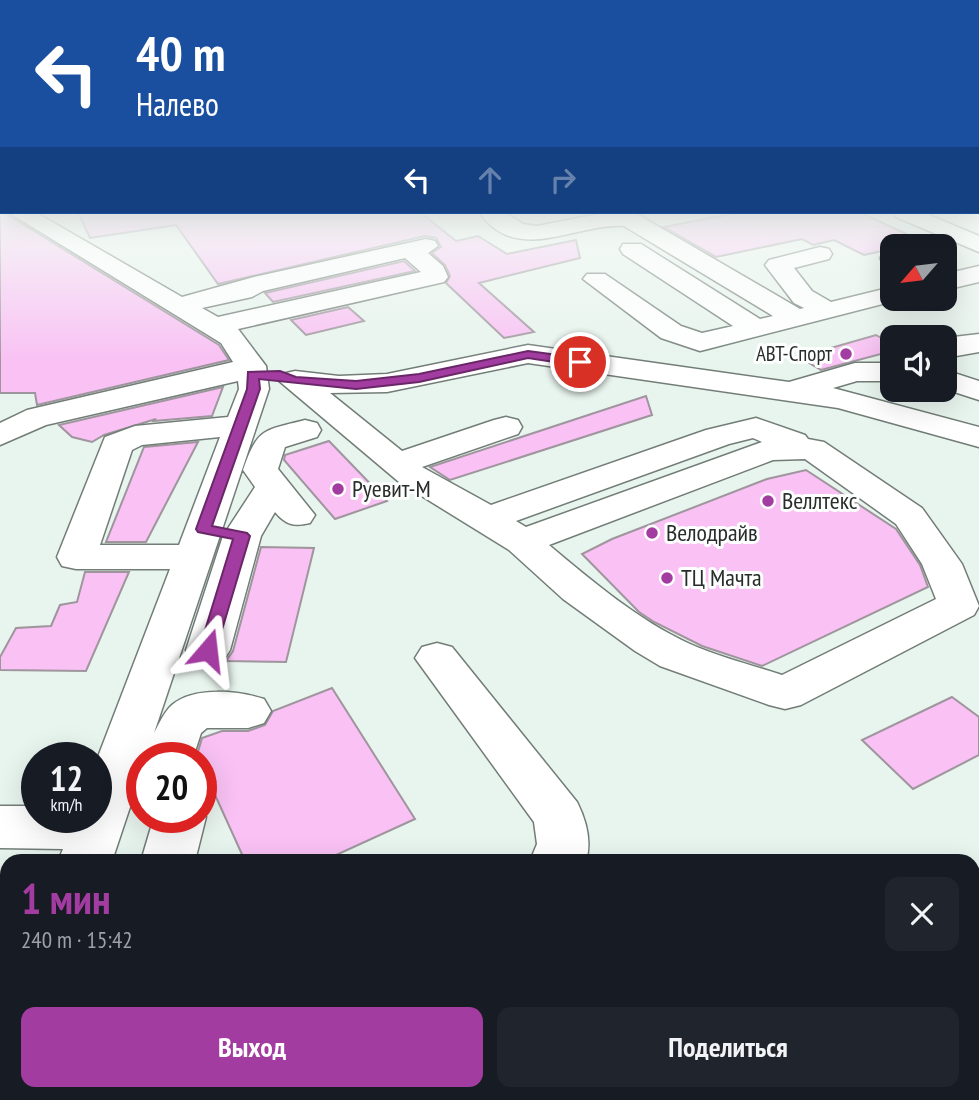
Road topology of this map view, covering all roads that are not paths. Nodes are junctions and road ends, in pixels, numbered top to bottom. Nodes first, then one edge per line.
1 (99, 259) edge
2 (368, 259) edge
3 (426, 259) edge
4 (649, 259) edge
5 (699, 259) edge
6 (800, 259) edge
7 (979, 274) edge
8 (596, 279) dead end
9 (957, 279) edge
10 (232, 294) junction
11 (880, 298) edge
12 (177, 306) junction
13 (828, 311) junction
14 (266, 316) junction
15 (797, 319) junction
16 (212, 327) junction
17 (757, 329) junction
18 (979, 343) edge
19 (957, 344) edge
20 (252, 370) junction
21 (880, 372) edge
22 (880, 378) edge
23 (295, 380) junction
24 (957, 383) edge
25 (979, 391) edge
26 (789, 392) junction
27 (829, 398) junction
28 (241, 425) junction
29 (506, 428) dead end
30 (305, 430) dead end
31 (0, 435) edge
32 (979, 437) edge
33 (812, 449) junction
34 (397, 464) junction
35 (273, 486) junction
36 (297, 515) dead end
37 (488, 519) junction
38 (213, 541) junction
39 (522, 542) junction
40 (208, 650) dead end
41 (437, 658) dead end
42 (248, 710) dead end
43 (174, 742) edge
44 (0, 827) edge
45 (176, 833) edge
46 (91, 844) edge
47 (170, 854) edge
48 (559, 854) edge

1 - 12 street
2 - 10 street
3 - 14 street
4 - 17 street
5 - 15 street
6 - 13 street
7 - 9 street
8 - 17 street
10 - 12 street
10 - 14 street
11 - 13 street
12 - 16 street
13 - 15 street
14 - 16 street
15 - 17 street
16 - 20 street
18 - 19 street
20 - 23 street
20 - 28 street
20 - 31 street
21 - 26 street
22 - 27 street
23 - 26 street
23 - 34 street
24 - 25 street
26 - 27 street
27 - 32 street
28 - 38 street
28 - 38 street
29 - 34 street
30 - 35 street
33 - 37 street
33 - 39 street
33 - 39 street
34 - 37 street
35 - 36 street
35 - 38 street
37 - 39 street
38 - 40 street
38 - 46 street
41 - 48 street
42 - 43 street
44 - 46 street
45 - 47 street

